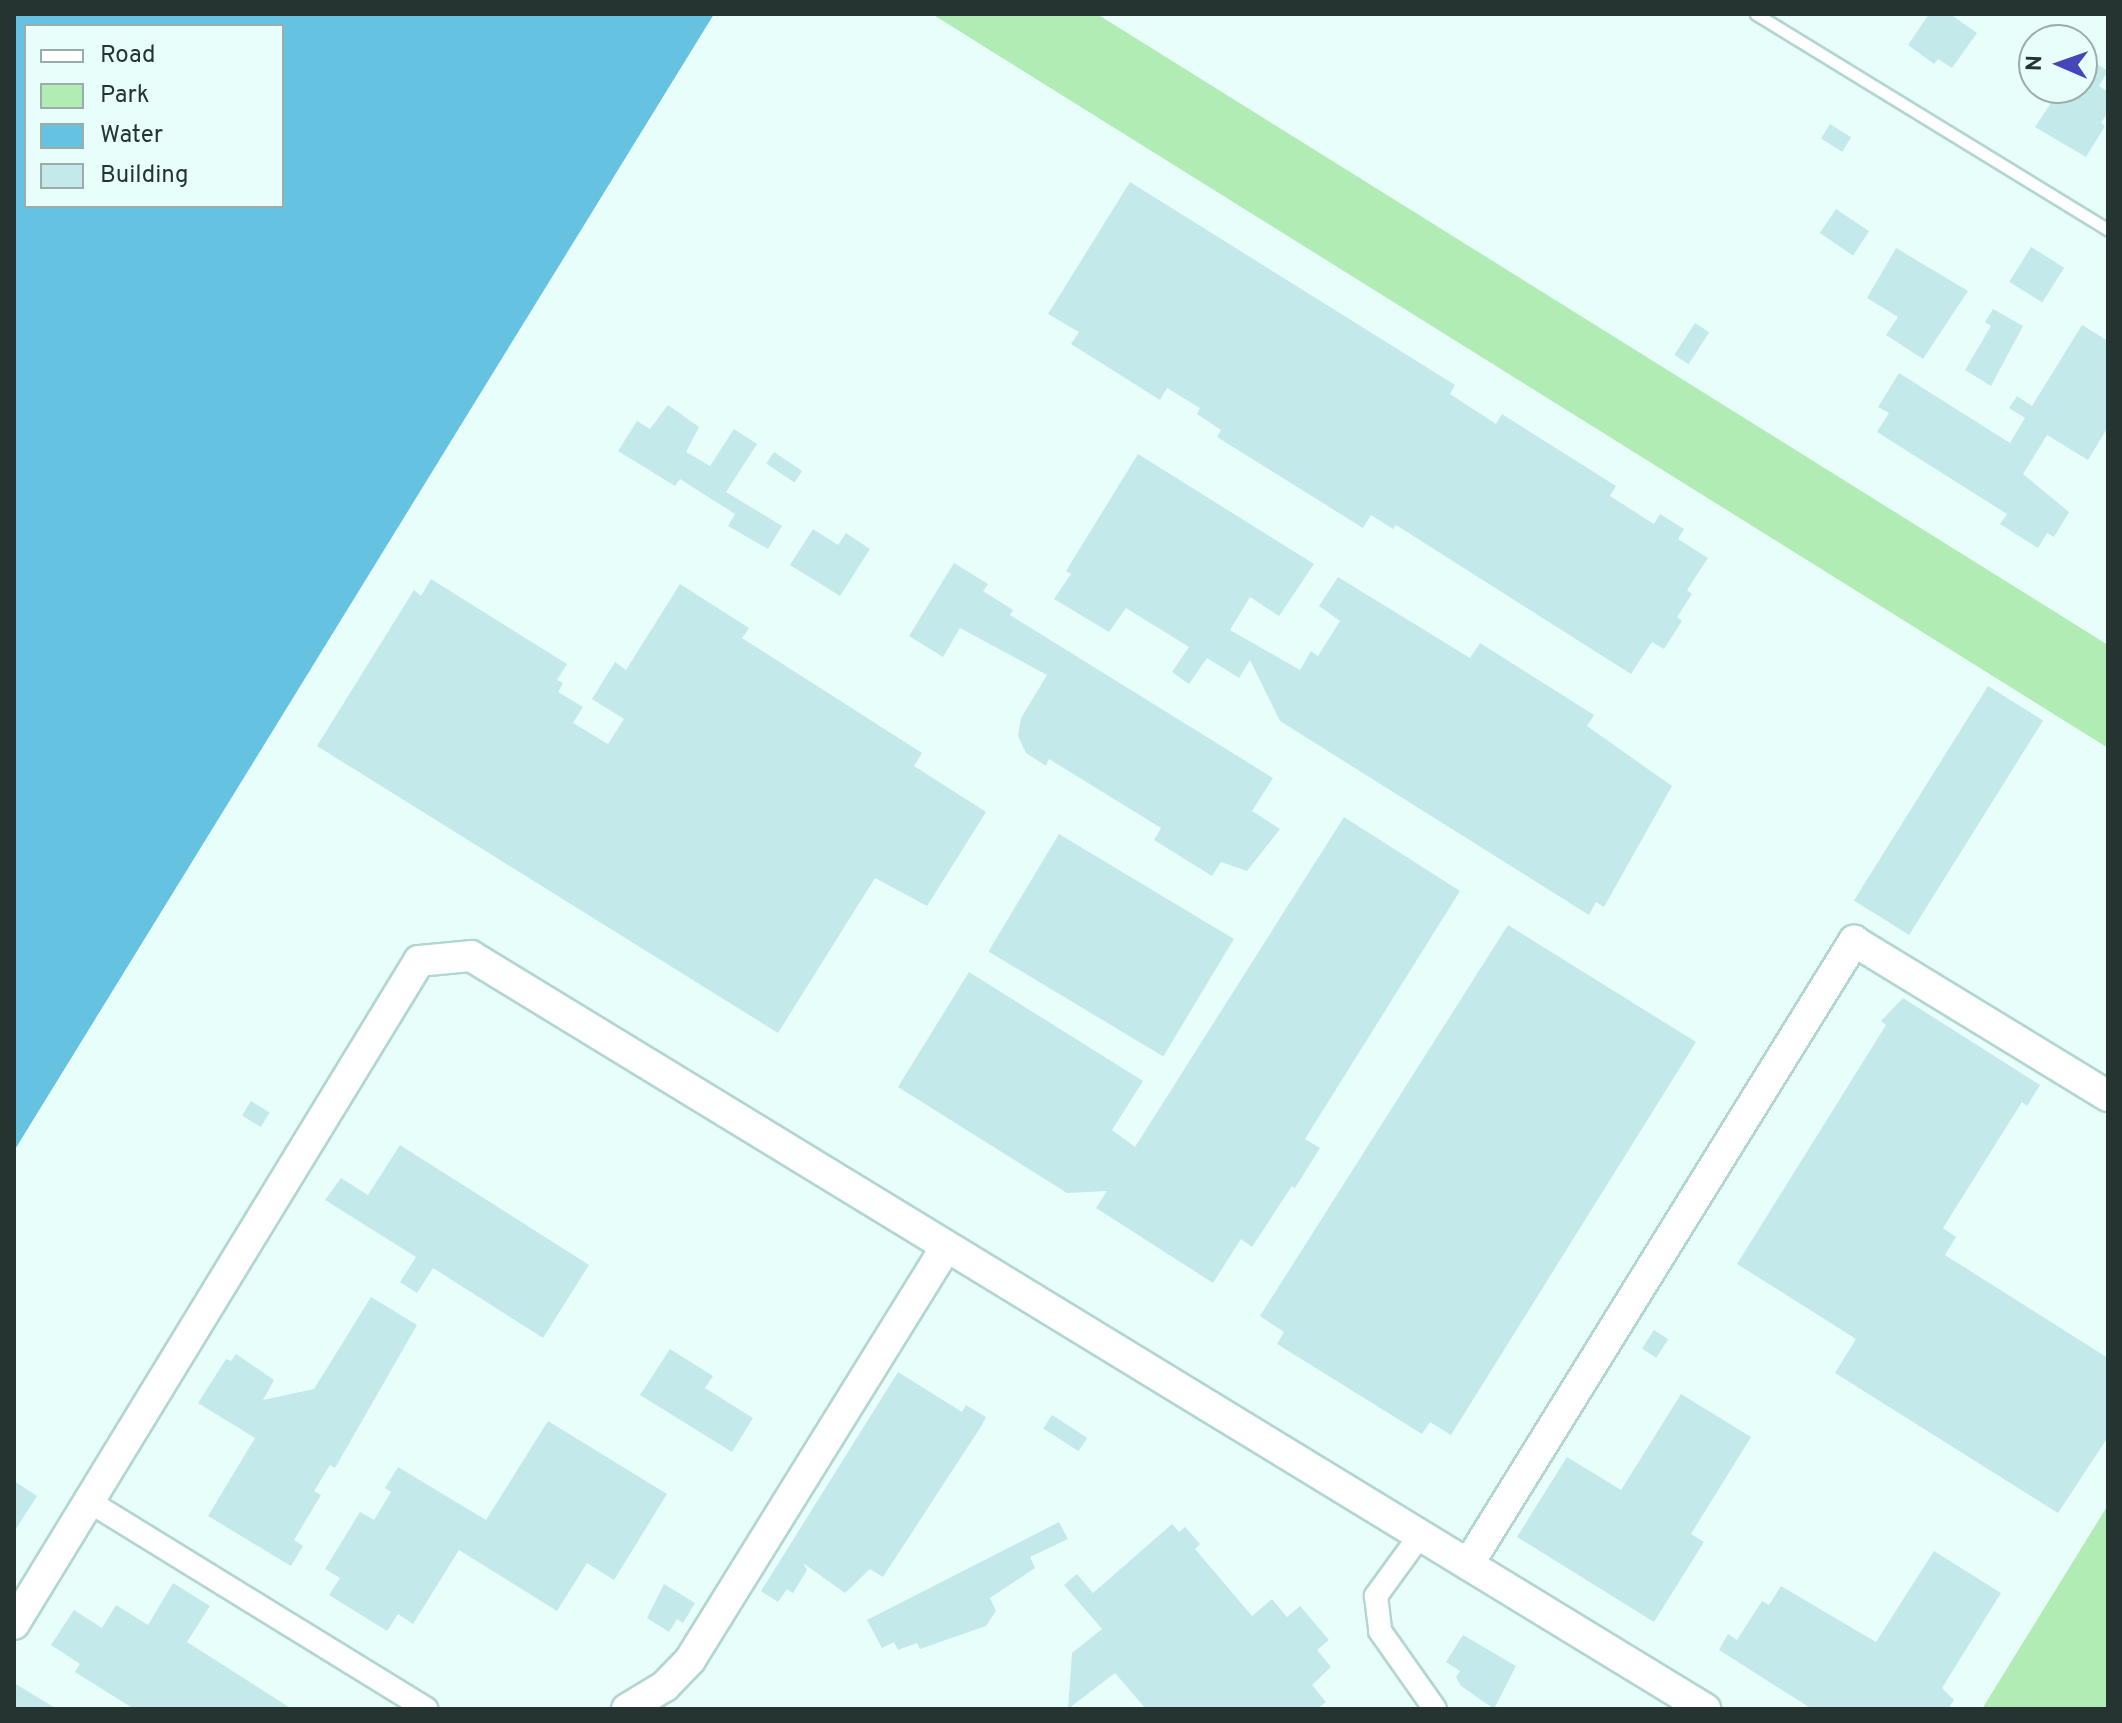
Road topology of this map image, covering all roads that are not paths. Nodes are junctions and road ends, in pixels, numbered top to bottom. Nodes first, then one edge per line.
1 (1756, 14) edge
2 (2108, 230) edge
3 (2108, 1096) edge
4 (945, 1249) junction
5 (90, 1502) junction
6 (1421, 1534) junction
7 (1469, 1563) junction
8 (14, 1624) edge
9 (426, 1709) edge
10 (627, 1709) edge
11 (1435, 1709) edge
12 (1705, 1709) edge

1 - 2 lane
3 - 7 street
4 - 5 street
4 - 6 street
4 - 10 street
5 - 8 street
5 - 9 street
6 - 7 street
6 - 11 street
7 - 12 street

